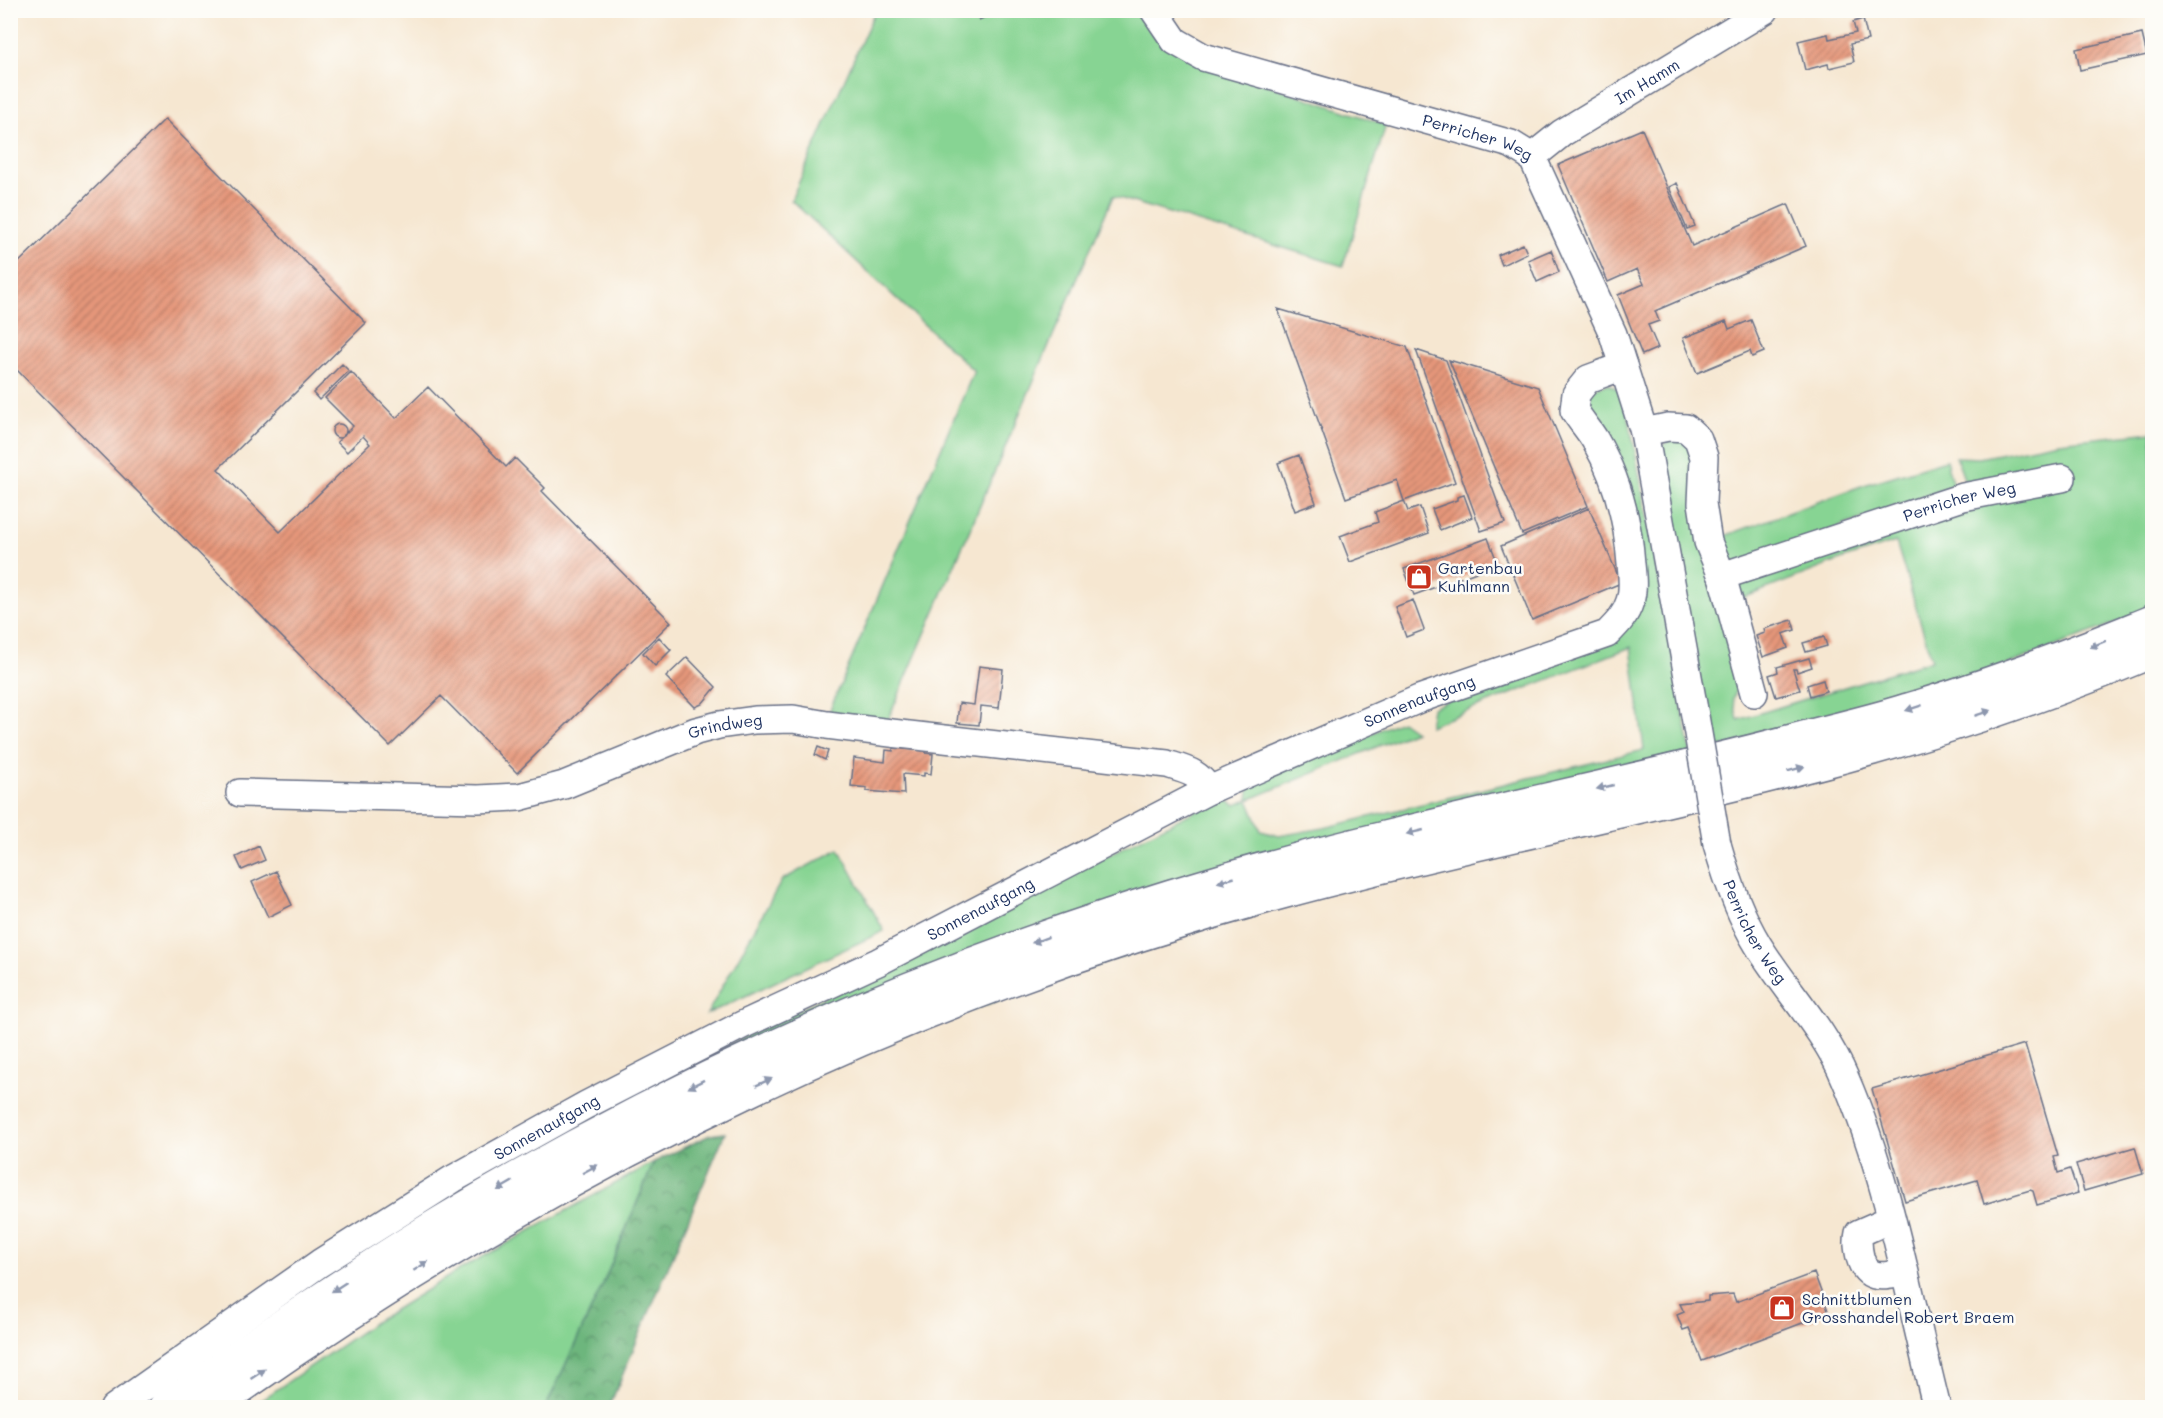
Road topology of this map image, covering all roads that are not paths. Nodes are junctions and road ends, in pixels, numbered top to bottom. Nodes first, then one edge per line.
1 (1154, 10) edge
2 (1765, 10) edge
3 (1532, 157) junction
4 (1623, 366) junction
5 (1644, 432) junction
6 (2062, 478) dead end
7 (1722, 576) junction
8 (2152, 622) edge
9 (2152, 651) edge
10 (1754, 693) dead end
11 (1209, 789) junction
12 (240, 793) dead end
13 (1891, 1220) junction
14 (1904, 1273) junction
15 (114, 1407) edge
16 (165, 1407) edge
17 (210, 1407) edge
18 (1937, 1407) edge

1 - 3 street, Perricher Weg
2 - 3 street, Im Hamm
3 - 4 street, Perricher Weg
4 - 5 street, Perricher Weg
4 - 11 street, Sonnenaufgang
5 - 7 street
5 - 13 street, Perricher Weg, bridge
6 - 7 street, Perricher Weg
7 - 10 street
8 -> 16 main road
17 -> 9 main road
11 - 12 street, Grindweg
11 - 15 street, Sonnenaufgang
13 - 14 street, Perricher Weg
13 - 14 street
14 - 18 street, Perricher Weg

